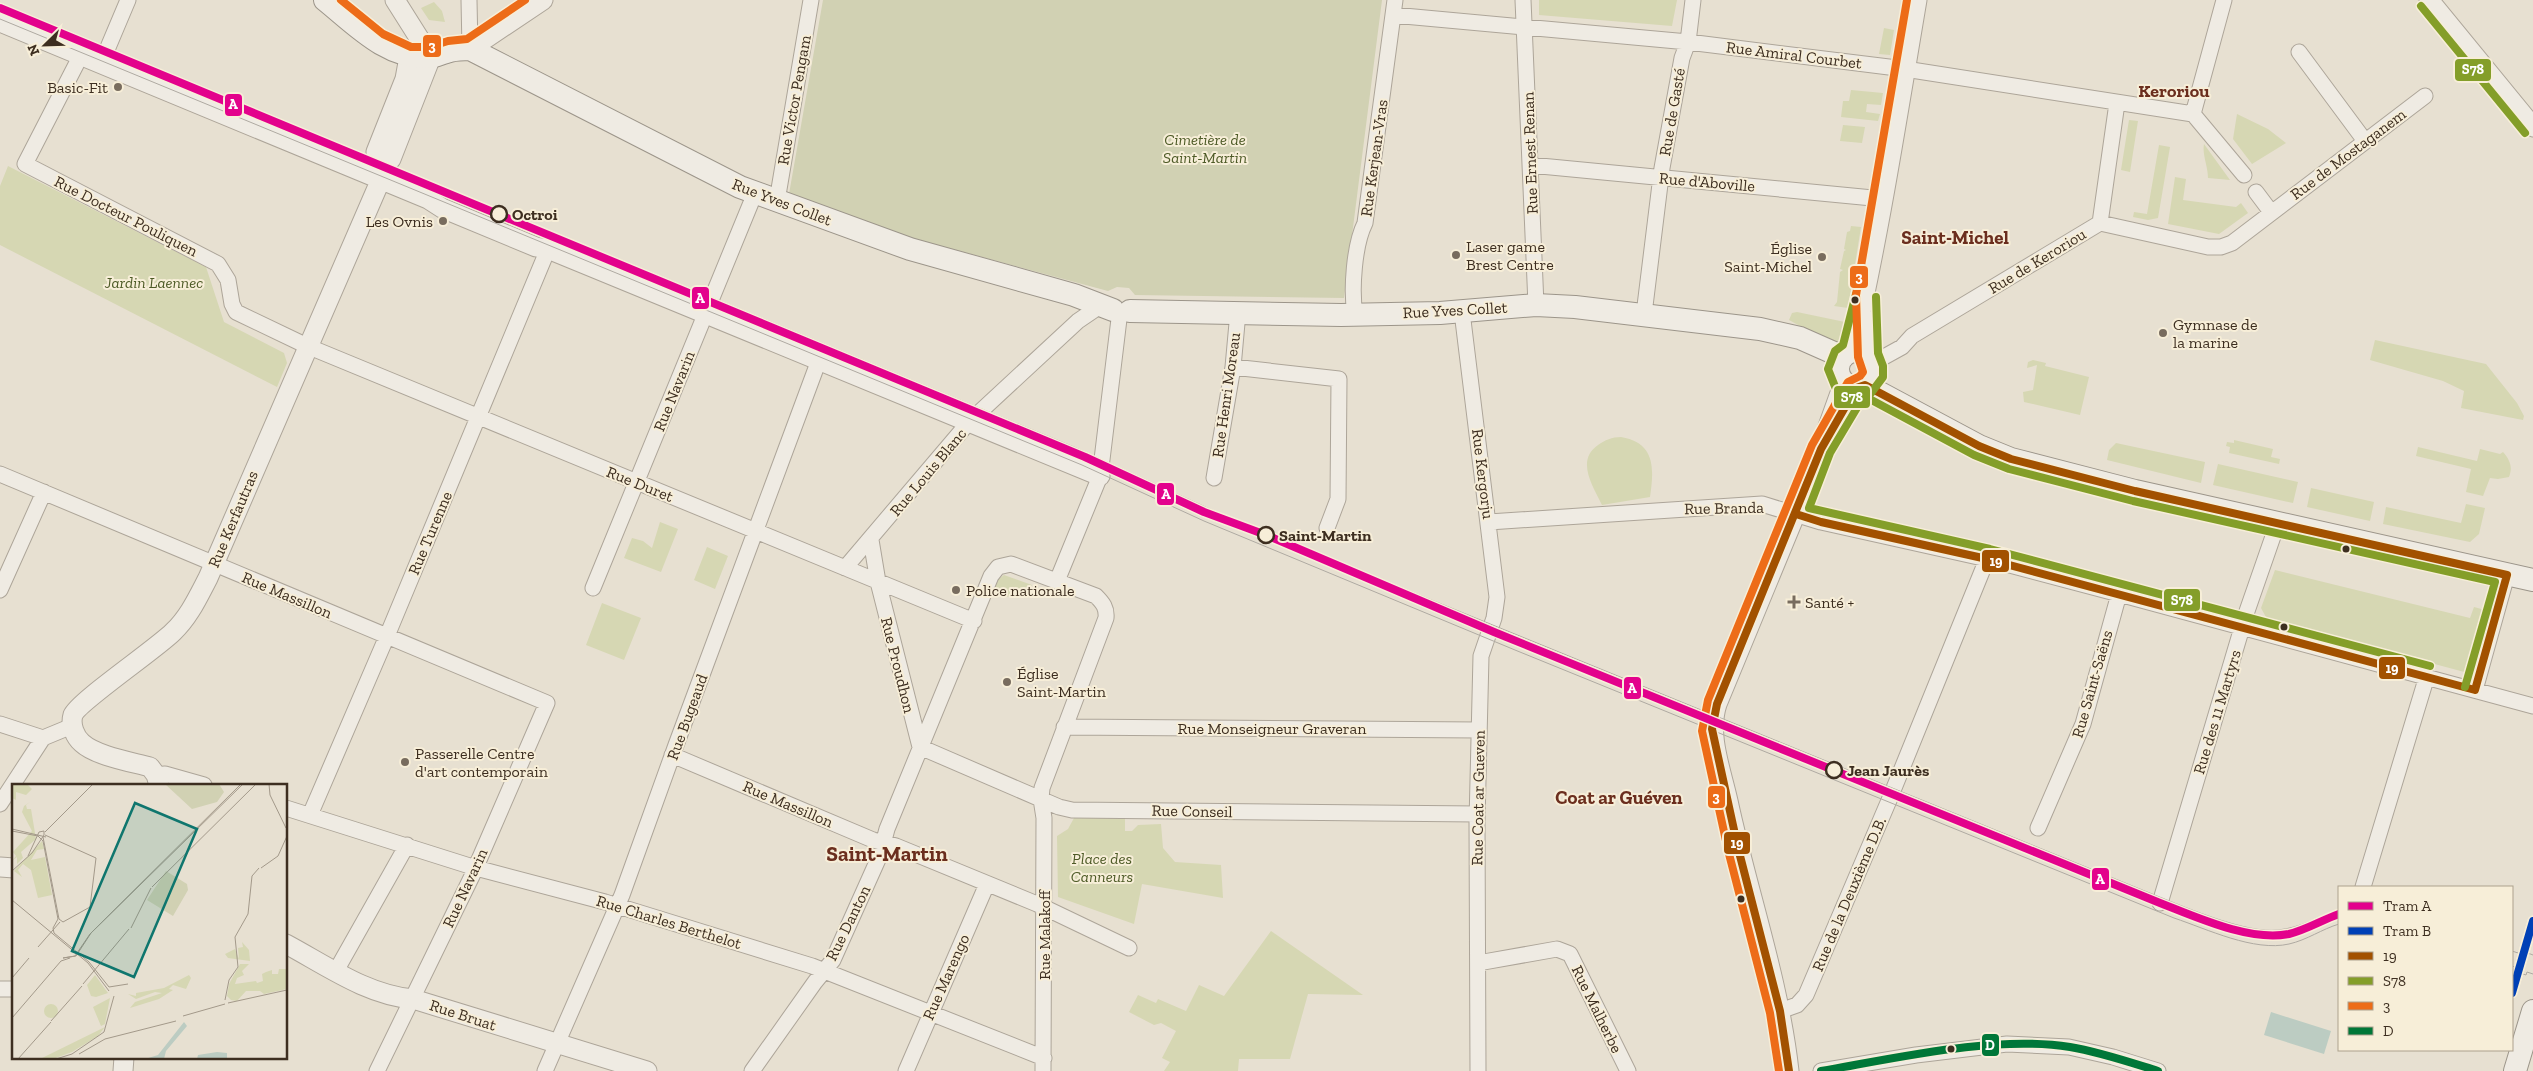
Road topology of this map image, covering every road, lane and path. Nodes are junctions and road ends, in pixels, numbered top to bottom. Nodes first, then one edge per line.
1 (128, 0) edge
2 (325, 0) edge
3 (395, 0) edge
4 (468, 0) edge
5 (543, 0) edge
6 (812, 0) edge
7 (1523, 0) edge
8 (1694, 0) edge
9 (1916, 0) edge
10 (2224, 0) edge
11 (2429, 0) edge
12 (1394, 7) edge
13 (0, 22) edge
14 (1525, 28) junction
15 (1688, 42) junction
16 (470, 49) junction
17 (2299, 52) dead end
18 (80, 56) junction
19 (420, 57) junction
20 (101, 64) junction
21 (1905, 69) junction
22 (2425, 96) dead end
23 (2117, 103) junction
24 (2193, 114) junction
25 (2533, 127) edge
26 (2365, 141) junction
27 (1530, 165) junction
28 (381, 174) junction
29 (2244, 176) dead end
30 (1661, 178) junction
31 (2256, 192) dead end
32 (755, 193) junction
33 (1883, 199) junction
34 (777, 201) junction
35 (2271, 212) junction
36 (2100, 223) junction
37 (548, 249) junction
38 (1536, 305) junction
39 (1115, 311) junction
40 (1238, 312) junction
41 (1462, 312) junction
42 (706, 313) junction
43 (1355, 314) junction
44 (1644, 314) junction
45 (308, 346) junction
46 (819, 360) junction
47 (1233, 367) junction
48 (1857, 370) junction
49 (478, 417) junction
50 (970, 422) junction
51 (0, 474) edge
52 (1100, 476) junction
53 (1214, 478) dead end
54 (637, 482) junction
55 (44, 492) junction
56 (1796, 514) junction
57 (1489, 522) junction
58 (2278, 522) junction
59 (1326, 528) dead end
60 (756, 531) junction
61 (871, 540) junction
62 (1987, 559) junction
63 (213, 564) junction
64 (845, 568) junction
65 (2507, 575) junction
66 (2533, 580) edge
67 (1057, 581) junction
68 (2, 582) edge
69 (878, 582) junction
70 (594, 588) dead end
71 (2119, 594) junction
72 (974, 621) junction
73 (2242, 626) junction
74 (1487, 635) joint
75 (387, 636) junction
76 (2427, 676) junction
77 (2475, 690) junction
78 (547, 702) joint
79 (2533, 706) edge
80 (0, 724) edge
81 (72, 726) junction
82 (1064, 727) junction
83 (1479, 730) junction
84 (43, 738) junction
85 (920, 747) junction
86 (672, 754) junction
87 (157, 780) edge
88 (13, 784) edge
89 (201, 784) edge
90 (12, 786) edge
91 (1041, 799) junction
92 (0, 804) edge
93 (288, 809) edge
94 (1478, 814) junction
95 (310, 815) junction
96 (2038, 828) dead end
97 (884, 842) junction
98 (407, 845) junction
99 (476, 868) junction
100 (987, 884) junction
101 (2363, 886) edge
102 (2160, 903) dead end
103 (618, 906) junction
104 (1044, 908) junction
105 (288, 945) edge
106 (1129, 948) dead end
107 (1478, 963) junction
108 (336, 971) junction
109 (824, 971) junction
110 (413, 999) junction
111 (1780, 1011) junction
112 (2533, 1011) edge
113 (931, 1012) junction
114 (558, 1044) junction
115 (124, 1058) edge
116 (1044, 1064) edge
117 (2110, 1064) edge
118 (1627, 1069) edge
119 (123, 1071) edge
120 (377, 1071) edge
121 (545, 1071) edge
122 (647, 1071) edge
123 (752, 1071) edge
124 (906, 1071) edge
125 (1478, 1071) edge
126 (1789, 1071) edge
127 (1821, 1071) edge
128 (2158, 1071) edge
129 (2515, 1071) edge

1 - 20 street
2 - 19 main road
3 - 19 street
4 - 16 street
5 - 16 street
6 - 34 street, Rue Victor Pengam
7 - 14 street, Rue Ernest Renan
8 - 15 street, Rue de Gasté
9 - 21 street
10 - 24 street
11 - 25 street
12 - 14 street, Rue Amiral Courbet
12 - 43 street, Rue Kerjean-Vras
13 - 18 street
14 - 15 street, Rue Amiral Courbet
14 - 27 street, Rue Ernest Renan
15 - 21 street, Rue Amiral Courbet
15 - 30 street, Rue de Gasté
16 - 19 main road
16 - 32 main road, Rue Yves Collet
17 - 26 street
18 - 20 street
18 - 45 street, Rue Docteur Pouliquen
19 - 28 street, Rue Kerfautras
20 - 28 street
21 - 23 street, Rue Amiral Courbet
21 - 33 street
22 - 26 street, Rue de Mostaganem
23 - 24 street, Rue Amiral Courbet
23 - 36 street, Rue de Keroriou
24 - 29 street
26 - 35 street, Rue de Mostaganem
27 - 30 street, Rue d'Aboville
27 - 38 street, Rue Ernest Renan
28 - 37 street
28 - 45 street, Rue Kerfautras
30 - 33 street, Rue d'Aboville
30 - 44 street, Rue de Gasté
31 - 35 street
32 - 34 main road, Rue Yves Collet
32 - 42 street, Rue Navarin
33 - 48 street
34 - 39 main road, Rue Yves Collet
35 - 36 street, Rue de Mostaganem
36 - 48 street, Rue de Keroriou
37 - 42 street
37 - 49 street, Rue Turenne
38 - 41 main road, Rue Yves Collet
38 - 44 main road, Rue Yves Collet
39 - 40 main road, Rue Yves Collet
39 - 50 street, Rue Louis Blanc
39 - 52 street
40 - 43 main road, Rue Yves Collet
40 - 47 street, Rue Henri Moreau
41 - 43 main road, Rue Yves Collet
41 - 57 street, Rue Kergorju
42 - 46 street
42 - 54 street, Rue Navarin
44 - 48 main road, Rue Yves Collet
45 - 49 street, Rue Duret
45 - 63 street, Rue Kerfautras
46 - 50 street
46 - 60 street, Rue Bugeaud
47 - 53 street, Rue Henri Moreau
47 - 59 street
48 - 56 street
48 - 58 main road, Rue Yves Collet
49 - 54 street, Rue Duret
49 - 75 street, Rue Turenne
50 - 52 street
50 - 61 street, Rue Louis Blanc
51 - 55 street, Rue Massillon
52 - 67 street
54 - 60 street, Rue Duret
54 - 70 street, Rue Navarin
55 - 63 street, Rue Massillon
55 - 68 street
56 - 57 street, Rue Branda
56 - 62 street, Rue Branda
56 - 111 street
57 - 74 street, Rue Kergorju
58 - 65 main road
58 - 73 street, Rue des 11 Martyrs
60 - 64 street, Rue Duret
60 - 86 street, Rue Bugeaud
61 - 64 street, Rue Louis Blanc
61 - 69 street
62 - 71 street, Rue Branda
62 - 111 street, Rue de la Deuxième D.B.
63 - 75 street, Rue Massillon
63 - 81 street, Rue Kerfautras
64 - 69 street, Rue Duret
65 - 66 main road
65 - 77 street
67 - 72 street, Rue Danton
67 - 82 street
69 - 72 street, Rue Duret
69 - 85 street, Rue Proudhon
71 - 73 street, Rue Branda
71 - 96 street, Rue Saint-Saëns
72 - 85 street, Rue Danton
73 - 76 street, Rue Branda
73 - 102 street, Rue des 11 Martyrs
74 - 83 street, Rue Coat ar Gueven
75 - 78 street, Rue Massillon
75 - 95 street, Rue Turenne
76 - 77 street, Rue Branda
76 - 101 street
77 - 79 street, Rue Branda
78 - 99 street, Rue Navarin
80 - 84 street
81 - 84 street
81 - 87 street
82 - 83 street, Rue Monseigneur Graveran
82 - 91 street
83 - 94 street, Rue Coat ar Gueven
84 - 88 street
85 - 91 street, Rue Conseil
85 - 97 street, Rue Danton
86 - 97 street, Rue Massillon
86 - 103 street, Rue Bugeaud
87 - 89 street
90 - 92 street
91 - 94 street, Rue Conseil
91 - 104 street, Rue Malakoff
93 - 95 street, Rue Charles Berthelot
94 - 107 street, Rue Coat ar Gueven
95 - 98 street, Rue Charles Berthelot
97 - 100 street, Rue Massillon
97 - 109 street, Rue Danton
98 - 99 street, Rue Charles Berthelot
98 - 108 street
99 - 103 street, Rue Charles Berthelot
99 - 110 street, Rue Navarin
100 - 104 street, Rue Massillon
100 - 113 street, Rue Marengo
103 - 109 street, Rue Charles Berthelot
103 - 114 street, Rue Bugeaud
104 - 106 street, Rue Massillon
104 - 116 street, Rue Malakoff
105 - 108 street, Rue Bruat
107 - 118 street, Rue Malherbe
107 - 125 street, Rue Coat ar Gueven
108 - 110 street, Rue Bruat
109 - 113 street, Rue Charles Berthelot
109 - 123 street, Rue Danton
110 - 114 street, Rue Bruat
110 - 120 street, Rue Navarin
111 - 126 street
112 - 129 main road
113 - 116 street, Rue Charles Berthelot
113 - 124 street, Rue Marengo
114 - 121 street, Rue Bugeaud
114 - 122 street, Rue Bruat
115 - 119 street
117 - 127 street
117 - 128 street

